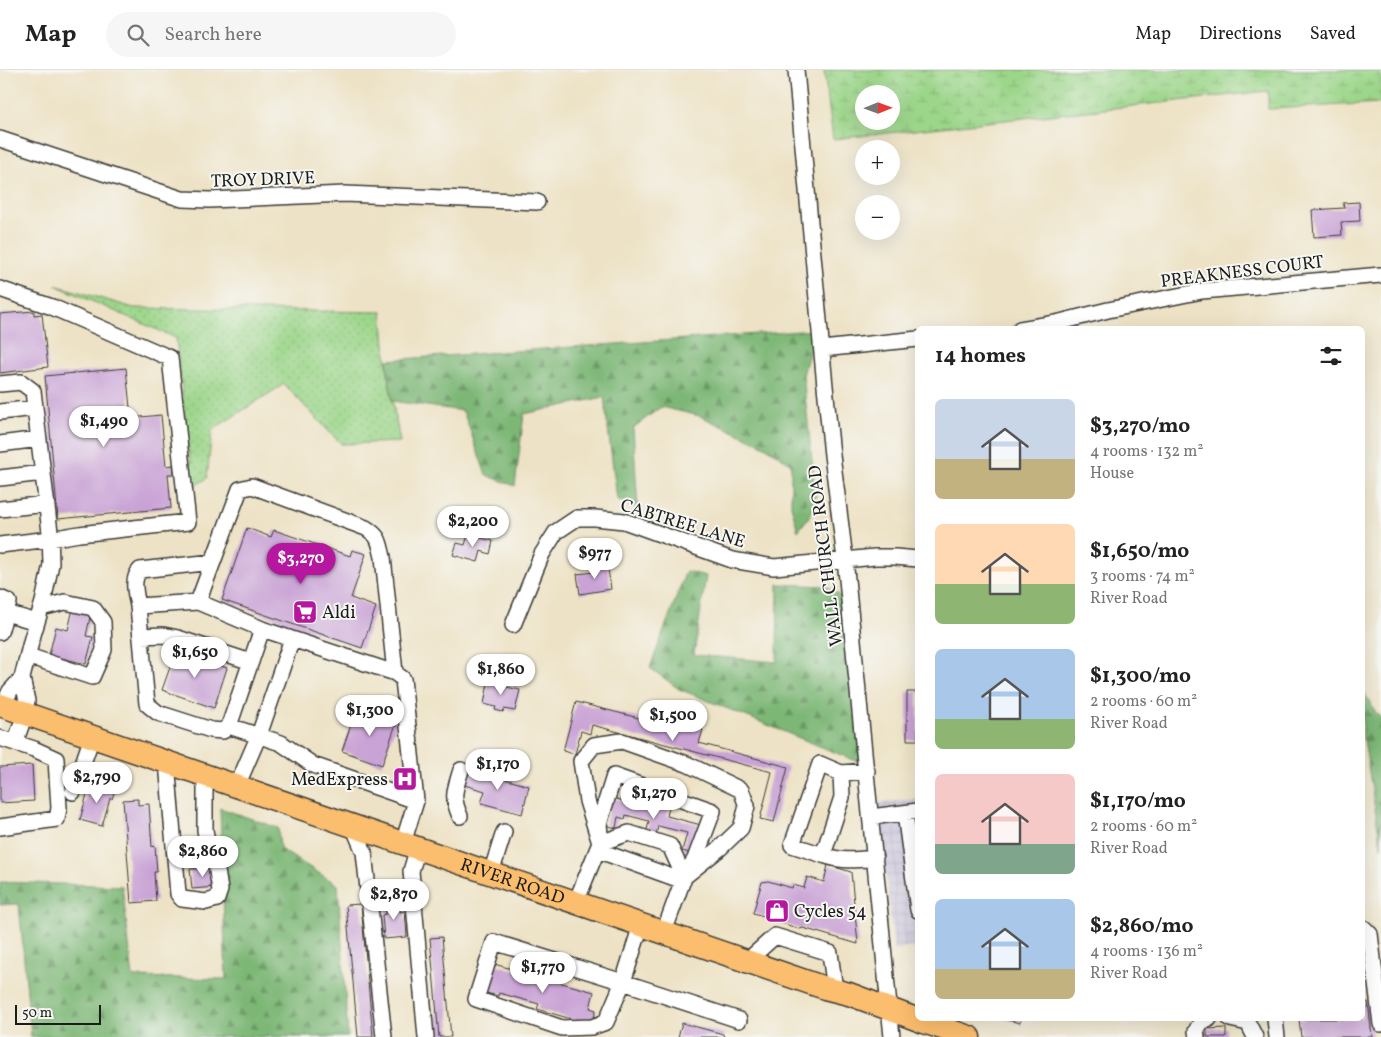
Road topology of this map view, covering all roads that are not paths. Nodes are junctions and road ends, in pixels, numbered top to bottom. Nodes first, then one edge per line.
1 (796, 70) edge
2 (0, 139) edge
3 (537, 202) dead end
4 (1381, 275) edge
5 (0, 289) edge
6 (1038, 326) edge
7 (915, 339) edge
8 (822, 349) junction
9 (0, 384) edge
10 (35, 408) junction
11 (0, 412) edge
12 (39, 439) junction
13 (0, 444) edge
14 (43, 473) junction
15 (0, 478) edge
16 (46, 504) junction
17 (0, 510) edge
18 (50, 539) junction
19 (0, 545) edge
20 (845, 559) junction
21 (915, 559) edge
22 (213, 562) junction
23 (0, 598) edge
24 (198, 602) junction
25 (138, 606) junction
26 (6, 613) junction
27 (39, 615) junction
28 (513, 625) dead end
29 (262, 629) junction
30 (0, 632) edge
31 (141, 636) junction
32 (292, 640) junction
33 (28, 656) junction
34 (252, 662) junction
35 (394, 673) junction
36 (13, 709) edge
37 (229, 726) junction
38 (259, 735) junction
39 (92, 737) junction
40 (0, 738) edge
41 (15, 743) junction
42 (167, 762) junction
43 (461, 770) dead end
44 (867, 771) junction
45 (841, 773) junction
46 (205, 775) junction
47 (237, 786) junction
48 (73, 792) dead end
49 (416, 801) junction
50 (911, 812) edge
51 (460, 816) dead end
52 (871, 817) junction
53 (353, 826) junction
54 (0, 827) edge
55 (504, 832) dead end
56 (410, 846) junction
57 (599, 846) junction
58 (823, 855) junction
59 (875, 858) junction
60 (915, 868) edge
61 (491, 873) junction
62 (684, 879) junction
63 (412, 892) junction
64 (370, 897) junction
65 (576, 902) junction
66 (641, 925) junction
67 (1365, 929) edge
68 (664, 932) junction
69 (1368, 960) edge
70 (746, 961) junction
71 (622, 982) junction
72 (835, 990) junction
73 (888, 1009) junction
74 (915, 1019) edge
75 (739, 1020) dead end
76 (921, 1021) edge
77 (1204, 1021) edge
78 (1239, 1021) edge
79 (1275, 1021) edge
80 (1381, 1024) edge
81 (384, 1037) edge
82 (426, 1037) edge
83 (892, 1037) edge
84 (969, 1037) edge
85 (1197, 1037) edge
86 (1255, 1037) edge
87 (1277, 1037) edge

1 - 8 street, WALL CHURCH ROAD
2 - 3 street, TROY DRIVE
4 - 6 street, PREAKNESS COURT
5 - 18 street
7 - 8 street
8 - 20 street, WALL CHURCH ROAD
9 - 10 street
10 - 11 street
10 - 12 street
12 - 13 street
12 - 14 street
14 - 15 street
14 - 16 street
16 - 17 street
16 - 18 street
18 - 19 street
18 - 27 street
20 - 21 street, CABTREE LANE
20 - 28 street, CABTREE LANE
20 - 44 street, WALL CHURCH ROAD
22 - 24 street
22 - 25 street
22 - 35 street
23 - 26 street
24 - 25 street
24 - 29 street
25 - 31 street
26 - 27 street
26 - 30 street
27 - 33 street
27 - 33 street
29 - 32 street
29 - 34 street
31 - 34 street
31 - 37 street
32 - 35 street
32 - 38 street
33 - 36 street
34 - 37 street
35 - 49 street
36 - 39 highway, RIVER ROAD
36 - 41 street
37 - 38 street
38 - 47 street
38 - 49 street
39 - 42 highway, RIVER ROAD
39 - 48 street
40 - 41 street
41 - 54 street
42 - 46 highway, RIVER ROAD
42 - 46 street
43 - 51 street
44 - 45 street
44 - 52 street, WALL CHURCH ROAD
45 - 58 street
45 - 58 street
46 - 47 highway, RIVER ROAD
47 - 53 highway, RIVER ROAD
49 - 56 street
50 - 52 street
50 - 60 street
52 - 59 street, WALL CHURCH ROAD
53 - 56 highway, RIVER ROAD
53 - 64 street
55 - 61 street
56 - 61 highway, RIVER ROAD
56 - 63 street
57 - 62 street
57 - 62 street
57 - 62 street
57 - 62 street
57 - 65 street
58 - 59 street
59 - 73 street, WALL CHURCH ROAD
61 - 65 highway, RIVER ROAD
62 - 68 street
63 - 64 street
63 - 82 street
64 - 81 street
65 - 66 highway, RIVER ROAD
66 - 68 highway, RIVER ROAD
66 - 71 street
67 - 69 street
68 - 70 highway, RIVER ROAD
69 - 80 street
70 - 72 highway, RIVER ROAD
70 - 72 street
71 - 71 street
71 - 75 street
72 - 73 highway, RIVER ROAD
73 - 74 highway, RIVER ROAD
73 - 83 street, WALL CHURCH ROAD
76 - 84 highway, RIVER ROAD
77 - 85 street
78 - 86 street
79 - 87 street

